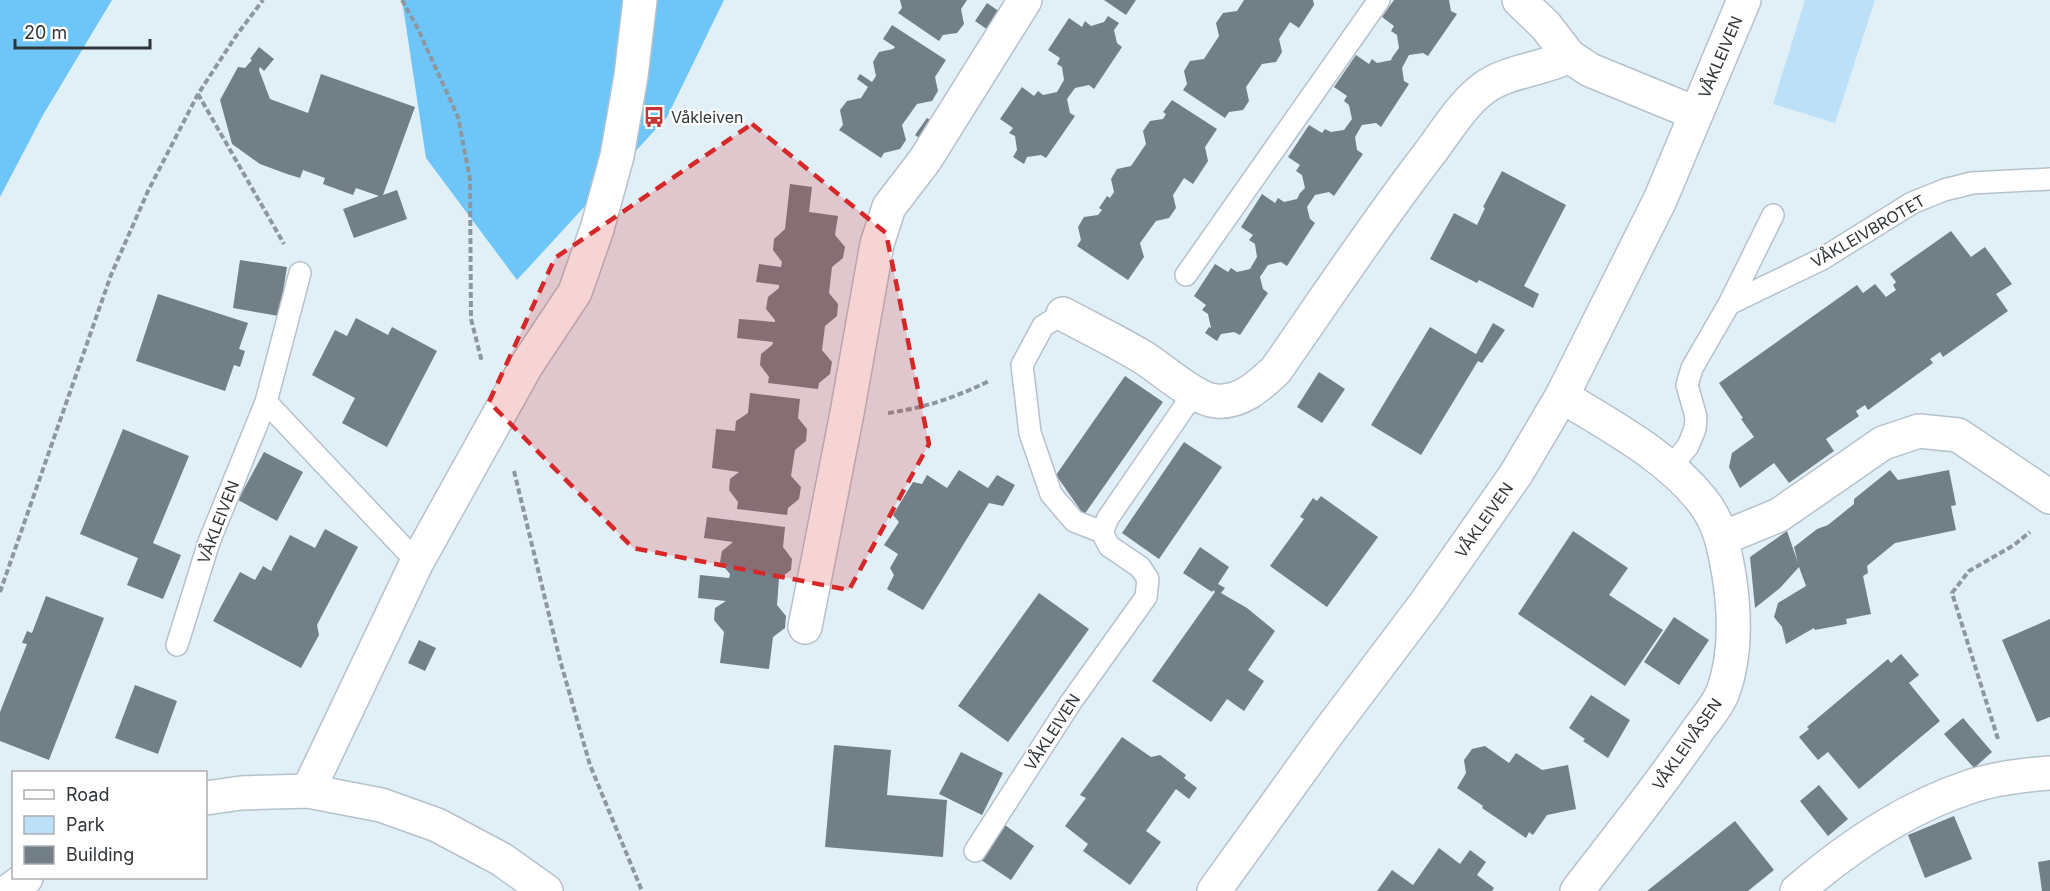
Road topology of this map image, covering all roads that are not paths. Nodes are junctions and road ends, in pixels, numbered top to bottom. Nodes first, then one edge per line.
1 (640, 0) edge
2 (1025, 0) edge
3 (1378, 0) edge
4 (1519, 0) edge
5 (1744, 0) edge
6 (1569, 56) junction
7 (1695, 114) junction
8 (2050, 179) edge
9 (1773, 215) dead end
10 (300, 273) road end
11 (1186, 275) dead end
12 (1729, 304) junction
13 (1063, 314) joint
14 (1194, 393) junction
15 (1563, 396) junction
16 (266, 402) junction
17 (1670, 468) junction
18 (2050, 497) edge
19 (1102, 532) junction
20 (1723, 538) junction
21 (417, 562) junction
22 (805, 627) dead end
23 (177, 645) dead end
24 (2050, 772) edge
25 (308, 791) junction
26 (207, 798) edge
27 (975, 851) dead end
28 (25, 879) edge
29 (9, 891) edge
30 (546, 891) edge
31 (1214, 891) edge
32 (1577, 891) edge
33 (1797, 891) edge

1 - 21 street
2 - 22 street
3 - 11 lane
4 - 6 street, VÅKLEIVEN
5 - 7 street, VÅKLEIVEN
6 - 7 street, VÅKLEIVEN
6 - 14 street
7 - 15 street, VÅKLEIVEN
8 - 12 lane, VÅKLEIVBROTET
9 - 12 lane
10 - 16 lane, VÅKLEIVEN
12 - 17 lane
13 - 14 street
13 - 19 lane, VÅKLEIVEN
14 - 19 lane
15 - 17 street, VÅKLEIVÅSEN
15 - 31 street, VÅKLEIVEN
16 - 21 lane
16 - 23 lane, VÅKLEIVEN
17 - 20 street, VÅKLEIVÅSEN
18 - 20 street
19 - 27 lane, VÅKLEIVEN
20 - 32 street, VÅKLEIVÅSEN
21 - 25 street
24 - 33 street
25 - 26 street
25 - 30 street
28 - 29 street

